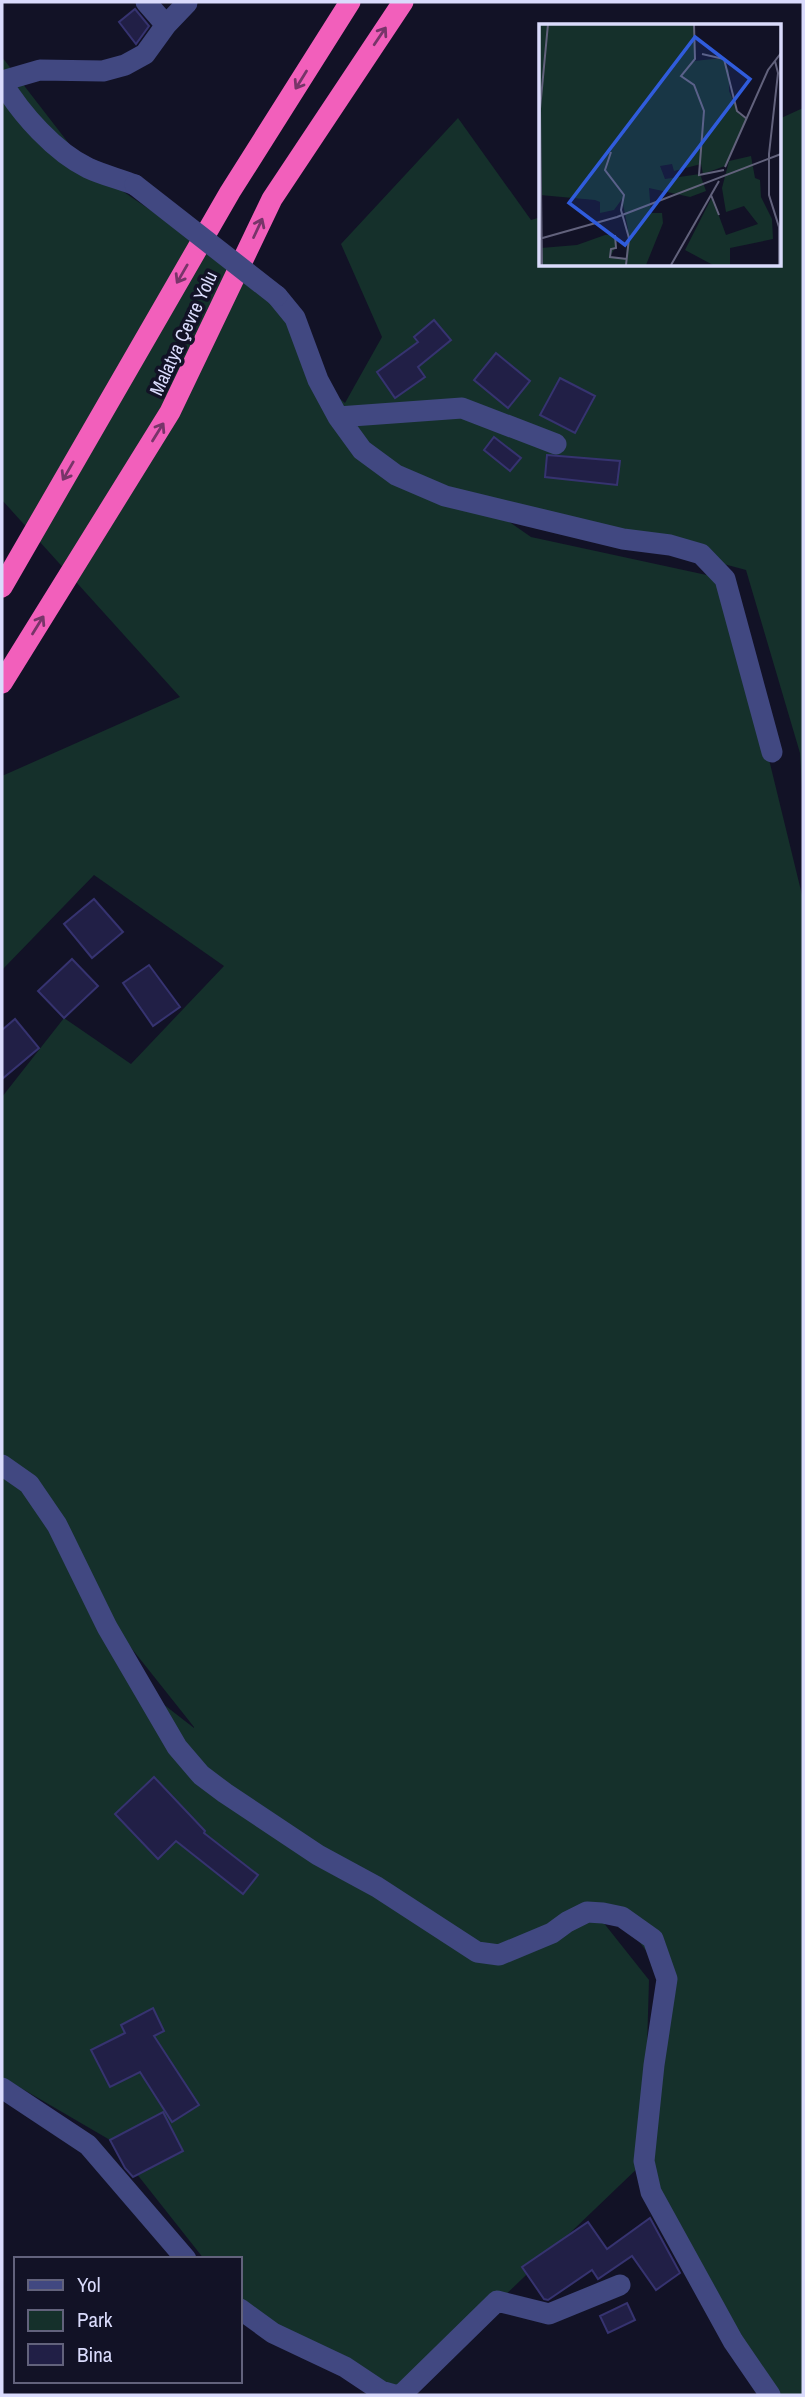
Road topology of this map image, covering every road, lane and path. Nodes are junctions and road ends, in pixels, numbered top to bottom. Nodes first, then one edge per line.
1 (146, 2) edge
2 (350, 2) edge
3 (403, 2) edge
4 (187, 3) edge
5 (166, 25) junction
6 (2, 82) edge
7 (338, 418) junction
8 (556, 444) dead end
9 (2, 587) edge
10 (2, 683) edge
11 (772, 752) dead end
12 (2, 1465) edge
13 (2, 2088) edge
14 (184, 2257) edge
15 (620, 2285) dead end
16 (242, 2310) edge
17 (395, 2395) edge
18 (401, 2395) edge
19 (770, 2395) edge

1 - 5 street
2 -> 9 highway, Malatya Çevre Yolu
10 -> 3 highway, Malatya Çevre Yolu
4 - 5 street
5 - 6 street
6 - 7 street, bridge
7 - 8 street
7 - 11 street
12 - 19 street
13 - 14 street
15 - 18 street
16 - 17 street

